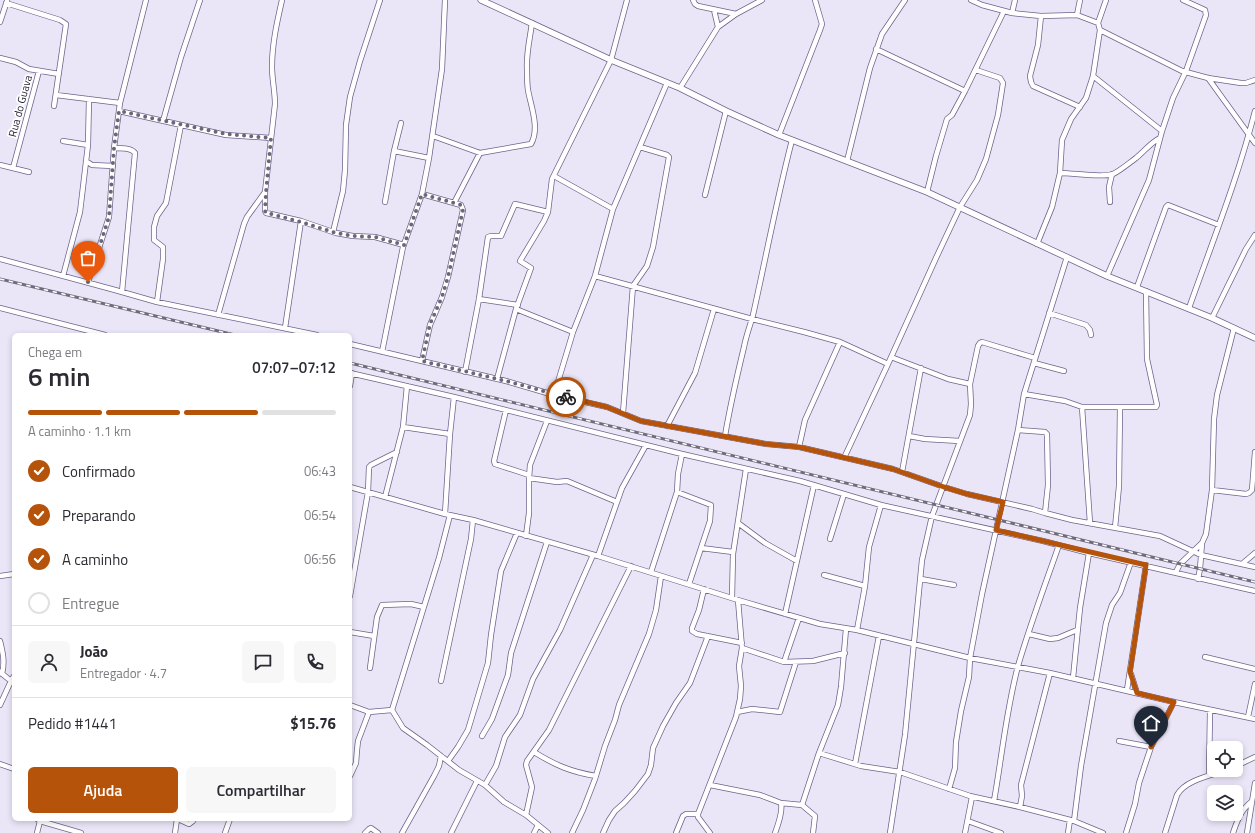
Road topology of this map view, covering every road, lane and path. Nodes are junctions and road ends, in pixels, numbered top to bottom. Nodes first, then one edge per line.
1 (146, 0) edge
2 (200, 0) edge
3 (282, 0) edge
4 (380, 0) edge
5 (445, 0) edge
6 (481, 0) edge
7 (627, 0) edge
8 (693, 0) edge
9 (762, 0) edge
10 (815, 0) edge
11 (905, 0) edge
12 (970, 0) edge
13 (1015, 0) edge
14 (1080, 0) edge
15 (1106, 0) edge
16 (1183, 0) edge
17 (7, 1) edge
18 (714, 10) junction
19 (1004, 11) junction
20 (1012, 13) junction
21 (736, 14) junction
22 (1077, 15) junction
23 (1041, 16) junction
24 (0, 22) edge
25 (532, 23) junction
26 (1098, 23) junction
27 (718, 27) junction
28 (1100, 30) junction
29 (876, 49) junction
30 (0, 58) edge
31 (611, 60) junction
32 (976, 70) junction
33 (39, 71) junction
34 (1186, 71) junction
35 (59, 74) junction
36 (1093, 76) junction
37 (1208, 78) junction
38 (1255, 80) edge
39 (667, 82) junction
40 (680, 88) junction
41 (965, 91) junction
42 (56, 94) junction
43 (89, 99) junction
44 (120, 103) junction
45 (54, 106) dead end
46 (1080, 107) junction
47 (119, 111) junction
48 (726, 111) junction
49 (1255, 111) edge
50 (163, 121) junction
51 (401, 123) dead end
52 (182, 125) junction
53 (1162, 131) junction
54 (779, 135) junction
55 (1249, 135) junction
56 (433, 136) junction
57 (271, 138) junction
58 (1160, 138) junction
59 (792, 140) junction
60 (63, 141) dead end
61 (1255, 143) edge
62 (88, 145) junction
63 (640, 147) junction
64 (114, 148) junction
65 (394, 151) junction
66 (480, 153) junction
67 (429, 158) junction
68 (86, 161) junction
69 (847, 161) junction
70 (0, 165) edge
71 (92, 165) junction
72 (113, 166) junction
73 (13, 168) junction
74 (85, 171) junction
75 (29, 172) dead end
76 (1060, 173) junction
77 (1112, 174) junction
78 (554, 176) junction
79 (266, 192) junction
80 (927, 192) junction
81 (422, 194) junction
82 (705, 195) dead end
83 (385, 202) dead end
84 (1110, 202) dead end
85 (454, 203) junction
86 (960, 207) junction
87 (613, 209) junction
88 (548, 212) junction
89 (301, 222) junction
90 (1219, 225) junction
91 (333, 232) junction
92 (1255, 235) edge
93 (1038, 244) junction
94 (404, 245) junction
95 (1067, 257) junction
96 (0, 259) edge
97 (62, 276) junction
98 (595, 276) junction
99 (1107, 276) junction
100 (88, 282) junction
101 (633, 286) junction
102 (1137, 287) junction
103 (1146, 291) junction
104 (122, 292) junction
105 (479, 299) junction
106 (157, 302) junction
107 (517, 307) junction
108 (0, 308) edge
109 (1189, 308) junction
110 (714, 309) junction
111 (1048, 313) junction
112 (218, 315) junction
113 (1212, 318) junction
114 (752, 319) junction
115 (285, 328) junction
116 (1234, 328) junction
117 (573, 332) junction
118 (97, 333) edge
119 (308, 333) edge
120 (1091, 335) dead end
121 (1255, 338) edge
122 (840, 342) junction
123 (352, 344) edge
124 (382, 352) junction
125 (891, 357) junction
126 (1035, 360) junction
127 (422, 361) junction
128 (888, 364) junction
129 (921, 368) junction
130 (1064, 371) dead end
131 (465, 372) junction
132 (352, 373) edge
133 (497, 379) junction
134 (970, 384) junction
135 (407, 386) junction
136 (1024, 394) junction
137 (554, 395) junction
138 (454, 397) junction
139 (1082, 407) junction
140 (1120, 407) junction
141 (506, 410) junction
142 (623, 413) junction
143 (547, 420) junction
144 (667, 426) junction
145 (403, 427) junction
146 (1018, 430) junction
147 (450, 434) junction
148 (725, 436) junction
149 (909, 436) junction
150 (960, 441) junction
151 (646, 445) junction
152 (799, 447) junction
153 (397, 452) junction
154 (1255, 452) edge
155 (682, 454) junction
156 (844, 458) junction
157 (746, 468) junction
158 (902, 472) junction
159 (529, 476) junction
160 (814, 485) junction
161 (352, 487) edge
162 (944, 487) junction
163 (1212, 490) junction
164 (368, 492) junction
165 (677, 492) junction
166 (844, 494) junction
167 (385, 497) junction
168 (617, 502) junction
169 (1003, 502) junction
170 (881, 505) junction
171 (1045, 513) junction
172 (447, 515) junction
173 (932, 516) junction
174 (473, 520) junction
175 (738, 523) junction
176 (1090, 523) junction
177 (1115, 528) junction
178 (996, 530) junction
179 (517, 533) junction
180 (526, 536) junction
181 (830, 539) dead end
182 (547, 542) junction
183 (1202, 543) junction
184 (1059, 545) junction
185 (701, 548) junction
186 (1193, 551) junction
187 (733, 552) junction
188 (1089, 553) junction
189 (1255, 554) edge
190 (596, 555) junction
191 (1201, 555) junction
192 (797, 561) junction
193 (1131, 562) junction
194 (1242, 564) junction
195 (1146, 565) junction
196 (631, 566) junction
197 (1255, 567) edge
198 (651, 572) junction
199 (1176, 572) junction
200 (12, 574) edge
201 (824, 575) dead end
202 (0, 576) edge
203 (661, 576) junction
204 (1198, 578) junction
205 (921, 579) junction
206 (352, 584) edge
207 (689, 584) junction
208 (954, 585) dead end
209 (865, 586) junction
210 (704, 589) junction
211 (1255, 591) edge
212 (732, 598) junction
213 (738, 600) junction
214 (424, 607) junction
215 (785, 614) junction
216 (799, 618) junction
217 (846, 629) junction
218 (857, 630) junction
219 (1078, 630) junction
220 (352, 632) edge
221 (1029, 634) junction
222 (374, 636) junction
223 (708, 636) junction
224 (880, 636) junction
225 (0, 641) edge
226 (742, 645) junction
227 (914, 645) junction
228 (845, 653) junction
229 (1204, 657) dead end
230 (970, 658) junction
231 (784, 662) junction
232 (796, 662) junction
233 (1018, 666) junction
234 (370, 668) dead end
235 (1255, 669) edge
236 (1130, 672) junction
237 (1, 673) edge
238 (1050, 673) junction
239 (1073, 678) junction
240 (442, 681) dead end
241 (12, 682) edge
242 (1096, 684) junction
243 (1255, 684) edge
244 (1127, 690) junction
245 (1137, 693) junction
246 (1174, 702) junction
247 (0, 705) edge
248 (352, 706) edge
249 (392, 710) junction
250 (1210, 710) junction
251 (369, 712) junction
252 (737, 712) junction
253 (1248, 717) junction
254 (1255, 719) edge
255 (482, 736) dead end
256 (1119, 741) dead end
257 (1210, 741) edge
258 (1151, 747) junction
259 (534, 752) junction
260 (819, 753) junction
261 (441, 756) junction
262 (1255, 757) edge
263 (448, 761) junction
264 (1243, 763) edge
265 (0, 764) edge
266 (855, 764) junction
267 (12, 768) edge
268 (352, 772) edge
269 (900, 772) junction
270 (596, 776) junction
271 (1207, 776) edge
272 (477, 782) junction
273 (1255, 783) edge
274 (710, 784) junction
275 (485, 785) junction
276 (948, 789) junction
277 (972, 797) junction
278 (994, 802) junction
279 (1252, 802) junction
280 (781, 803) junction
281 (802, 804) junction
282 (1020, 807) junction
283 (698, 814) junction
284 (526, 815) junction
285 (968, 820) junction
286 (1072, 820) junction
287 (39, 821) edge
288 (42, 821) edge
289 (177, 821) edge
290 (182, 821) edge
291 (193, 821) edge
292 (229, 821) edge
293 (538, 825) junction
294 (37, 833) edge
295 (81, 833) edge
296 (175, 833) edge
297 (225, 833) edge
298 (365, 833) edge
299 (378, 833) edge
300 (402, 833) edge
301 (451, 833) edge
302 (534, 833) edge
303 (548, 833) edge
304 (572, 833) edge
305 (603, 833) edge
306 (676, 833) edge
307 (710, 833) edge
308 (775, 833) edge
309 (813, 833) edge
310 (890, 833) edge
311 (964, 833) edge
312 (1000, 833) edge
313 (1068, 833) edge
314 (1103, 833) edge
315 (1126, 833) edge
316 (1165, 833) edge
317 (1232, 833) edge
318 (1247, 833) edge

1 - 44 street
2 - 50 street
3 - 57 street
4 - 91 street
5 - 56 street
6 - 25 street
7 - 31 street
8 - 18 street
9 - 21 street
10 - 54 street
11 - 29 street
12 - 19 street
13 - 20 street
14 - 22 street
15 - 26 street
16 - 34 street
17 - 24 street
17 - 35 street
18 - 21 street
18 - 27 street
19 - 20 street
19 - 32 street
20 - 23 street
21 - 27 street
22 - 23 street
22 - 26 street
23 - 46 street
25 - 31 street
25 - 66 street
26 - 28 street
27 - 40 street
28 - 34 street
28 - 36 street
29 - 41 street
29 - 69 street
30 - 33 street
31 - 39 street
31 - 78 street
32 - 41 street
32 - 86 street
33 - 35 street
33 - 73 street, Rua do Guava
34 - 37 street
34 - 53 street
35 - 42 street
36 - 46 street
36 - 53 street
37 - 38 street
37 - 55 street
39 - 40 street
39 - 63 street
40 - 48 street
41 - 80 street
42 - 43 street
42 - 45 street
43 - 44 street
43 - 62 street
44 - 47 street
46 - 76 street
47 - 50 street
47 - 64 street
48 - 54 street
48 - 82 street
49 - 55 street
50 - 52 street
51 - 65 street
52 - 57 street
52 - 106 street
53 - 58 street
54 - 59 street
55 - 61 street
55 - 90 street
56 - 66 street
56 - 67 street
57 - 79 street
58 - 77 street
58 - 99 street
59 - 69 street
59 - 114 street
60 - 62 street
62 - 68 street
63 - 87 street
63 - 101 street
64 - 72 street
64 - 104 street
65 - 67 street
65 - 83 street
66 - 85 street
67 - 81 street
68 - 71 street
68 - 74 street
69 - 80 street
70 - 73 street
71 - 72 street
71 - 74 street
72 - 100 street
73 - 75 street
74 - 97 street
76 - 77 street
76 - 93 street
77 - 84 street
78 - 87 street
78 - 88 street
79 - 89 street
79 - 112 street
80 - 86 street
81 - 85 street
81 - 94 street
85 - 127 street
86 - 93 street
86 - 125 street
87 - 98 street
88 - 105 street
88 - 107 street
89 - 91 street
89 - 115 street
90 - 102 street
90 - 109 street
91 - 94 street
92 - 113 street
93 - 95 street
94 - 124 street
95 - 99 street
95 - 111 street
96 - 97 street
97 - 100 street
98 - 101 street
98 - 117 street
99 - 102 street
100 - 104 street
101 - 110 street
101 - 142 street
102 - 103 street
103 - 109 street
103 - 140 street
104 - 106 street
105 - 107 street
105 - 131 street
106 - 112 street
107 - 117 street
107 - 133 street
108 - 118 street
109 - 113 street
110 - 114 street
110 - 144 street
111 - 120 street
111 - 126 street
112 - 115 street
113 - 116 street
114 - 122 street
114 - 148 street
115 - 119 street
116 - 121 street
116 - 163 street
117 - 137 street
122 - 128 street
122 - 152 street
123 - 124 street
124 - 127 street
125 - 128 street
125 - 129 street
126 - 130 street
126 - 134 street
126 - 136 street
127 - 131 street
128 - 156 street
129 - 134 street
129 - 149 street
131 - 133 street
132 - 135 street
133 - 137 street
134 - 150 street
135 - 138 street
135 - 145 street
136 - 139 street
136 - 146 street
137 - 142 street
138 - 141 street
138 - 147 street
139 - 140 street
139 - 176 street
140 - 177 street
141 - 143 street
141 - 159 street
142 - 144 street
143 - 151 street
143 - 159 street
144 - 148 street
145 - 147 street
145 - 153 street
146 - 169 street
146 - 171 street
147 - 172 street
148 - 152 street
149 - 150 street
149 - 158 street
150 - 162 street
151 - 155 street
151 - 168 street
152 - 156 street
153 - 164 street
153 - 167 street
154 - 163 street
155 - 157 street
155 - 165 street
156 - 158 street
157 - 160 street
157 - 175 street
158 - 162 street
159 - 168 street
159 - 180 street
160 - 166 street
160 - 192 street
161 - 164 street
162 - 169 street
162 - 173 street
163 - 183 street
164 - 167 street
164 - 206 street
165 - 185 street
165 - 198 street
166 - 170 street
166 - 181 street
167 - 172 street
168 - 190 street
169 - 171 street
169 - 178 street
170 - 173 street
170 - 209 street
171 - 176 street
172 - 174 street
172 - 214 street
173 - 178 street
173 - 205 street
174 - 179 street
174 - 240 street
175 - 187 street
175 - 192 street
176 - 177 street
177 - 186 street
178 - 184 street
178 - 230 street
179 - 180 street
179 - 263 street
180 - 182 street
182 - 190 street
182 - 255 street
183 - 186 street
183 - 191 street
184 - 188 street
184 - 221 street
185 - 187 street
185 - 207 street
186 - 191 street
186 - 199 street
187 - 212 street
188 - 193 street
188 - 219 street
189 - 194 street
190 - 196 street
190 - 275 street
191 - 194 street
191 - 204 street
192 - 215 street
193 - 195 street
193 - 242 street
194 - 197 street
195 - 199 street
195 - 236 street
196 - 198 street
196 - 259 street
198 - 203 street
199 - 204 street
200 - 202 street
201 - 209 street
203 - 207 street
203 - 270 street
204 - 211 street
205 - 208 street
205 - 227 street
207 - 210 street
209 - 218 street
210 - 212 street
210 - 223 street
212 - 213 street
213 - 215 street
213 - 226 street
214 - 222 street
214 - 249 street
215 - 216 street
216 - 217 street
216 - 231 street
217 - 218 street
217 - 228 street
218 - 224 street
219 - 221 street
219 - 239 street
220 - 222 street
221 - 233 street
222 - 234 street
223 - 226 street
223 - 305 street
224 - 227 street
224 - 266 street
225 - 237 street
226 - 231 street
226 - 252 street
227 - 230 street
227 - 269 street
228 - 232 street
228 - 260 street
229 - 235 street
230 - 233 street
230 - 276 street
231 - 232 street
232 - 252 street
233 - 238 street
233 - 278 street
236 - 244 street
236 - 245 street
237 - 241 street
238 - 239 street
238 - 282 street
239 - 242 street
241 - 247 street
242 - 244 street
242 - 286 street
243 - 253 street
244 - 245 street
245 - 246 street
246 - 250 street
246 - 258 street
248 - 251 street
249 - 251 street
249 - 261 street
250 - 253 street
250 - 257 street
251 - 268 street
252 - 274 street
253 - 254 street
256 - 258 street
258 - 315 street
259 - 270 street
259 - 284 street
260 - 266 street
260 - 281 street
261 - 263 street
261 - 300 street
262 - 264 street
263 - 272 street
265 - 267 street
266 - 269 street
269 - 276 street
269 - 310 street
270 - 304 street
271 - 316 street
272 - 275 street
272 - 301 street
273 - 279 street
274 - 280 street
274 - 283 street
275 - 284 street
276 - 277 street
277 - 278 street
277 - 285 street
278 - 282 street
279 - 317 street
279 - 318 street
280 - 281 street
280 - 308 street
281 - 309 street
282 - 286 street
283 - 306 street
283 - 307 street
284 - 293 street
285 - 311 street
285 - 312 street
286 - 313 street
286 - 314 street
287 - 294 street
288 - 295 street
289 - 296 street
290 - 291 street
292 - 297 street
293 - 302 street
293 - 303 street
298 - 299 street

